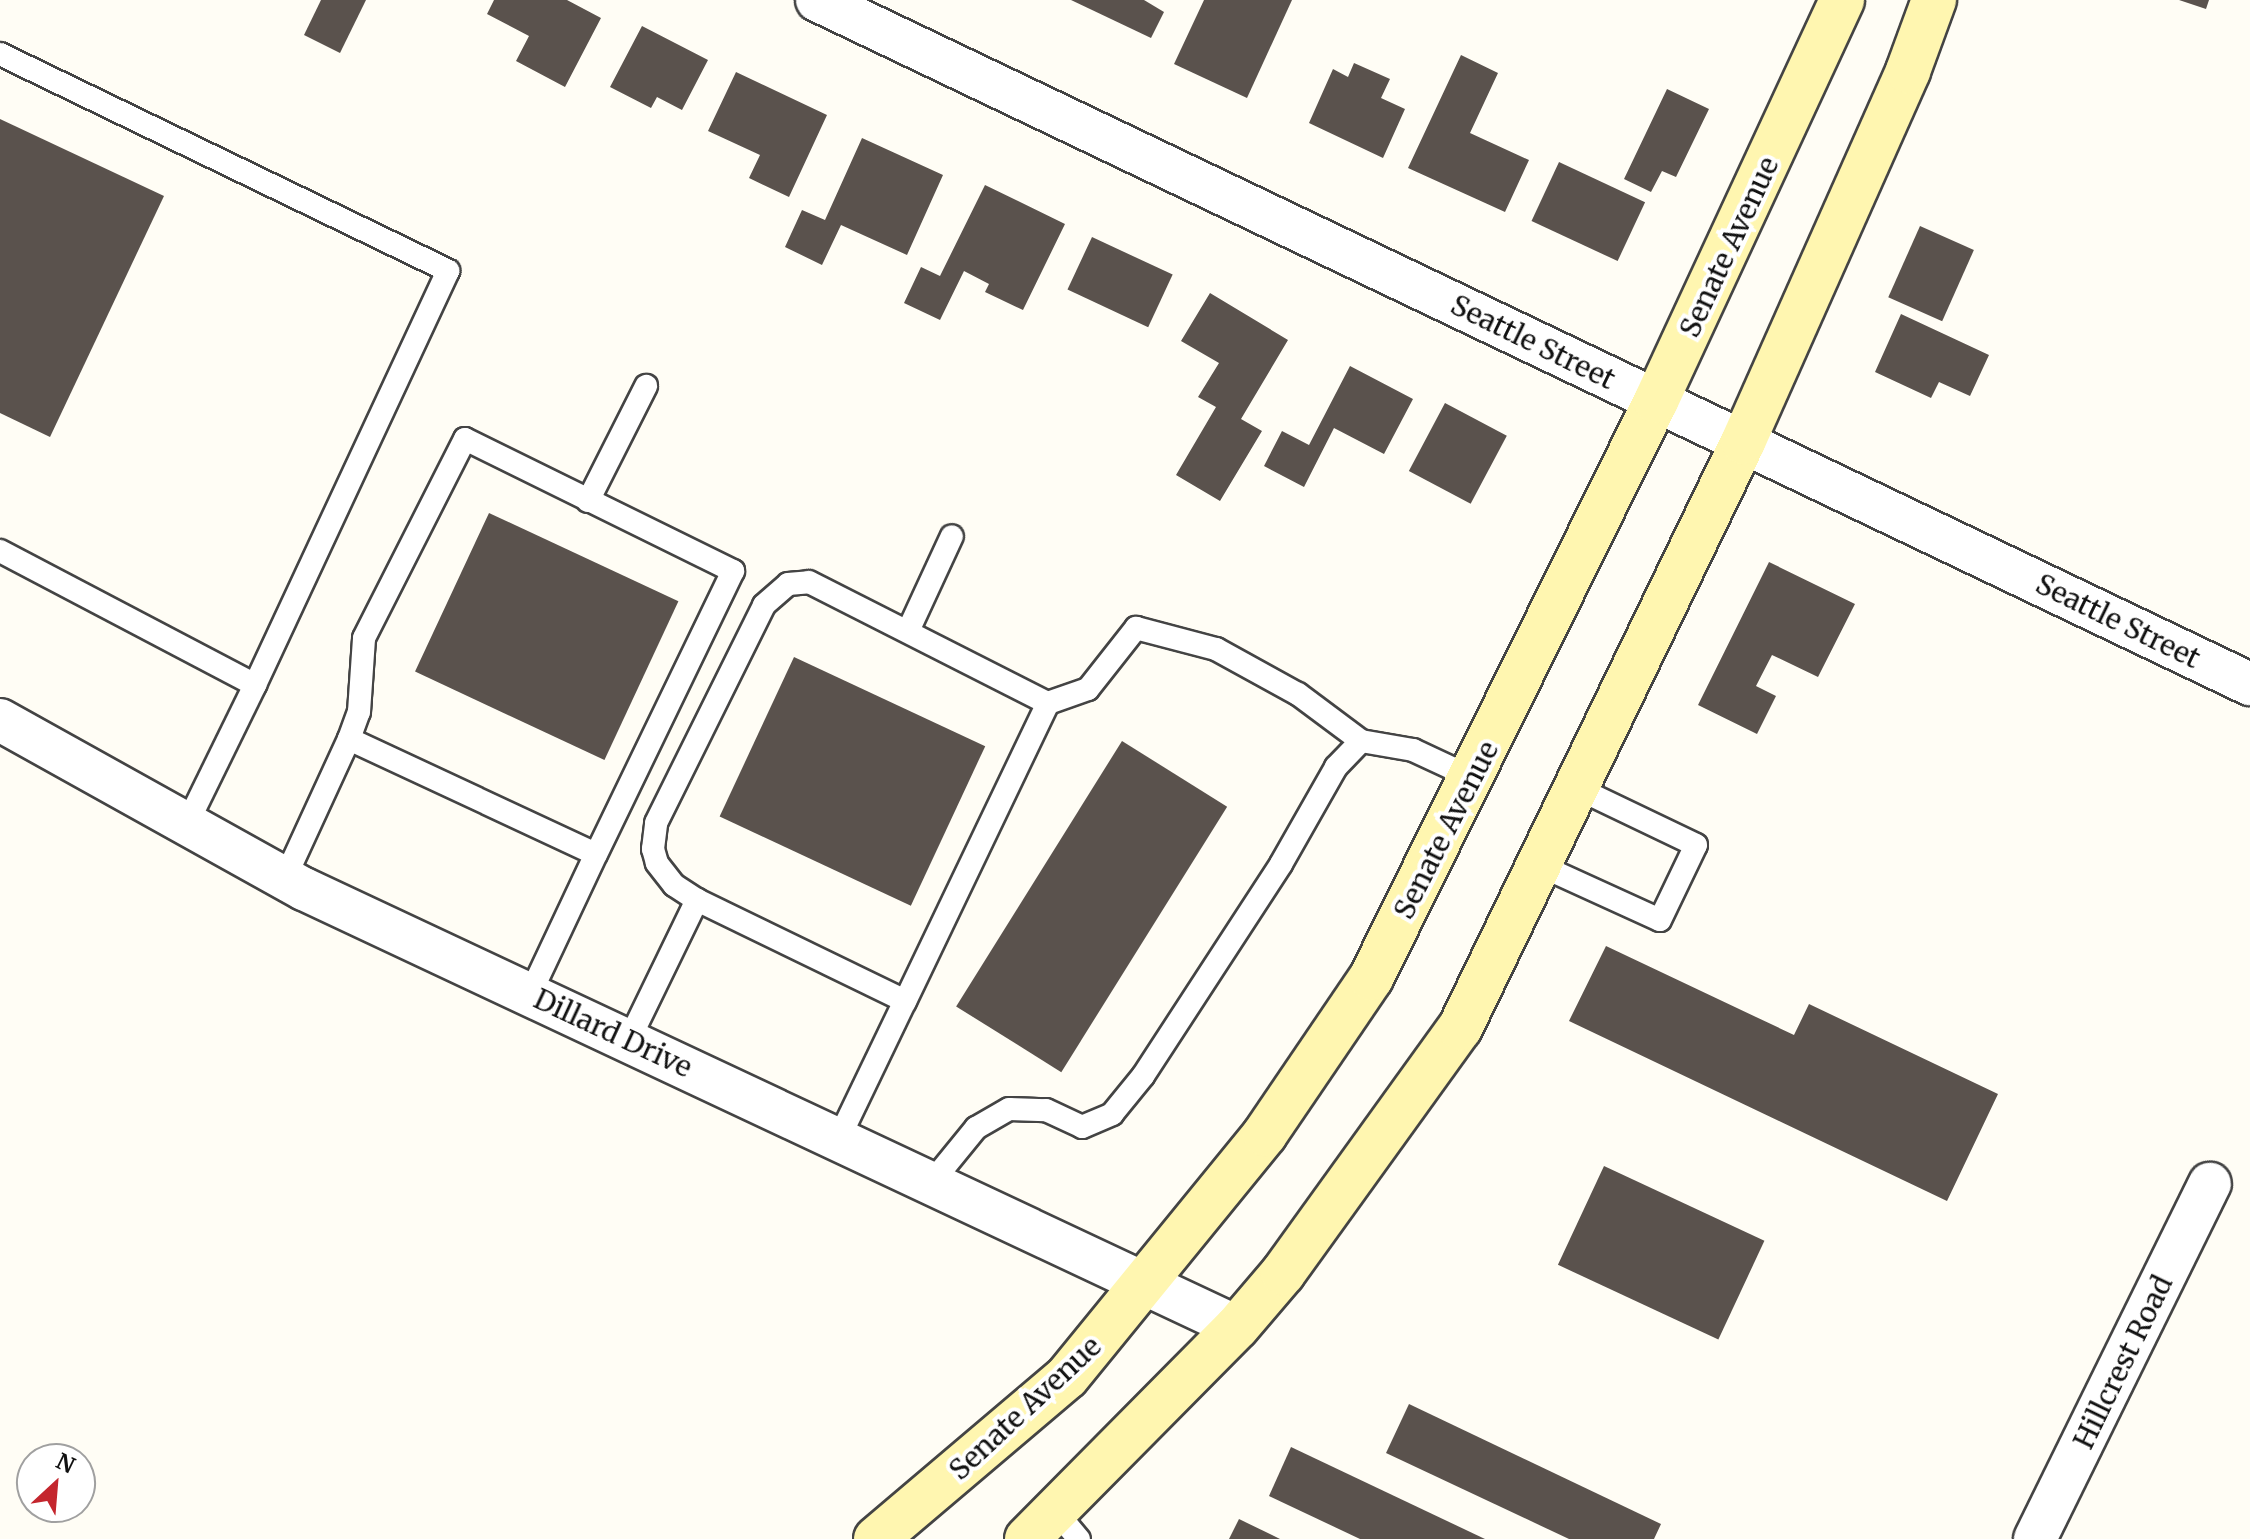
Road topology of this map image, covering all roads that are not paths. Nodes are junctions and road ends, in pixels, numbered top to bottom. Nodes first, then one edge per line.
1 (817, 0) edge
2 (1842, 0) edge
3 (1934, 0) edge
4 (0, 54) edge
5 (646, 386) dead end
6 (1656, 401) junction
7 (1743, 442) junction
8 (588, 501) junction
9 (952, 536) dead end
10 (0, 551) edge
11 (909, 629) junction
12 (2250, 684) edge
13 (255, 685) junction
14 (1048, 703) junction
15 (0, 720) edge
16 (349, 739) junction
17 (1361, 741) junction
18 (1473, 778) junction
19 (1573, 786) junction
20 (187, 824) junction
21 (596, 854) junction
22 (1537, 864) junction
23 (285, 878) junction
24 (697, 900) junction
25 (530, 994) junction
26 (905, 1001) junction
27 (629, 1040) junction
28 (839, 1138) junction
29 (932, 1182) junction
30 (2210, 1184) dead end
31 (1147, 1284) junction
32 (1237, 1327) junction
33 (1054, 1530) edge
34 (876, 1539) edge
35 (2035, 1539) edge

1 - 6 street, Seattle Street
2 - 6 street, Senate Avenue
3 - 7 street
4 - 13 lane
5 - 8 lane
6 - 7 street, Seattle Street
6 - 18 street, Senate Avenue
7 - 12 street, Seattle Street
7 - 19 street
8 - 16 lane
8 - 21 lane
9 - 11 lane
10 - 13 lane
11 - 14 lane
11 - 24 lane
13 - 20 lane
14 - 17 lane
14 - 26 lane
15 - 20 street, Dillard Drive
16 - 21 lane
16 - 23 lane
17 - 18 lane
17 - 29 lane
18 - 31 street, Senate Avenue
19 - 22 street
19 - 22 lane
20 - 23 street, Dillard Drive
21 - 25 lane
22 - 32 street
23 - 25 street, Dillard Drive
24 - 26 lane
24 - 27 lane
25 - 27 street, Dillard Drive
26 - 28 lane
27 - 28 street, Dillard Drive
28 - 29 street, Dillard Drive
29 - 31 street, Dillard Drive
30 - 35 street, Hillcrest Road
31 - 32 street, Dillard Drive
31 - 34 street, Senate Avenue
32 - 33 street

